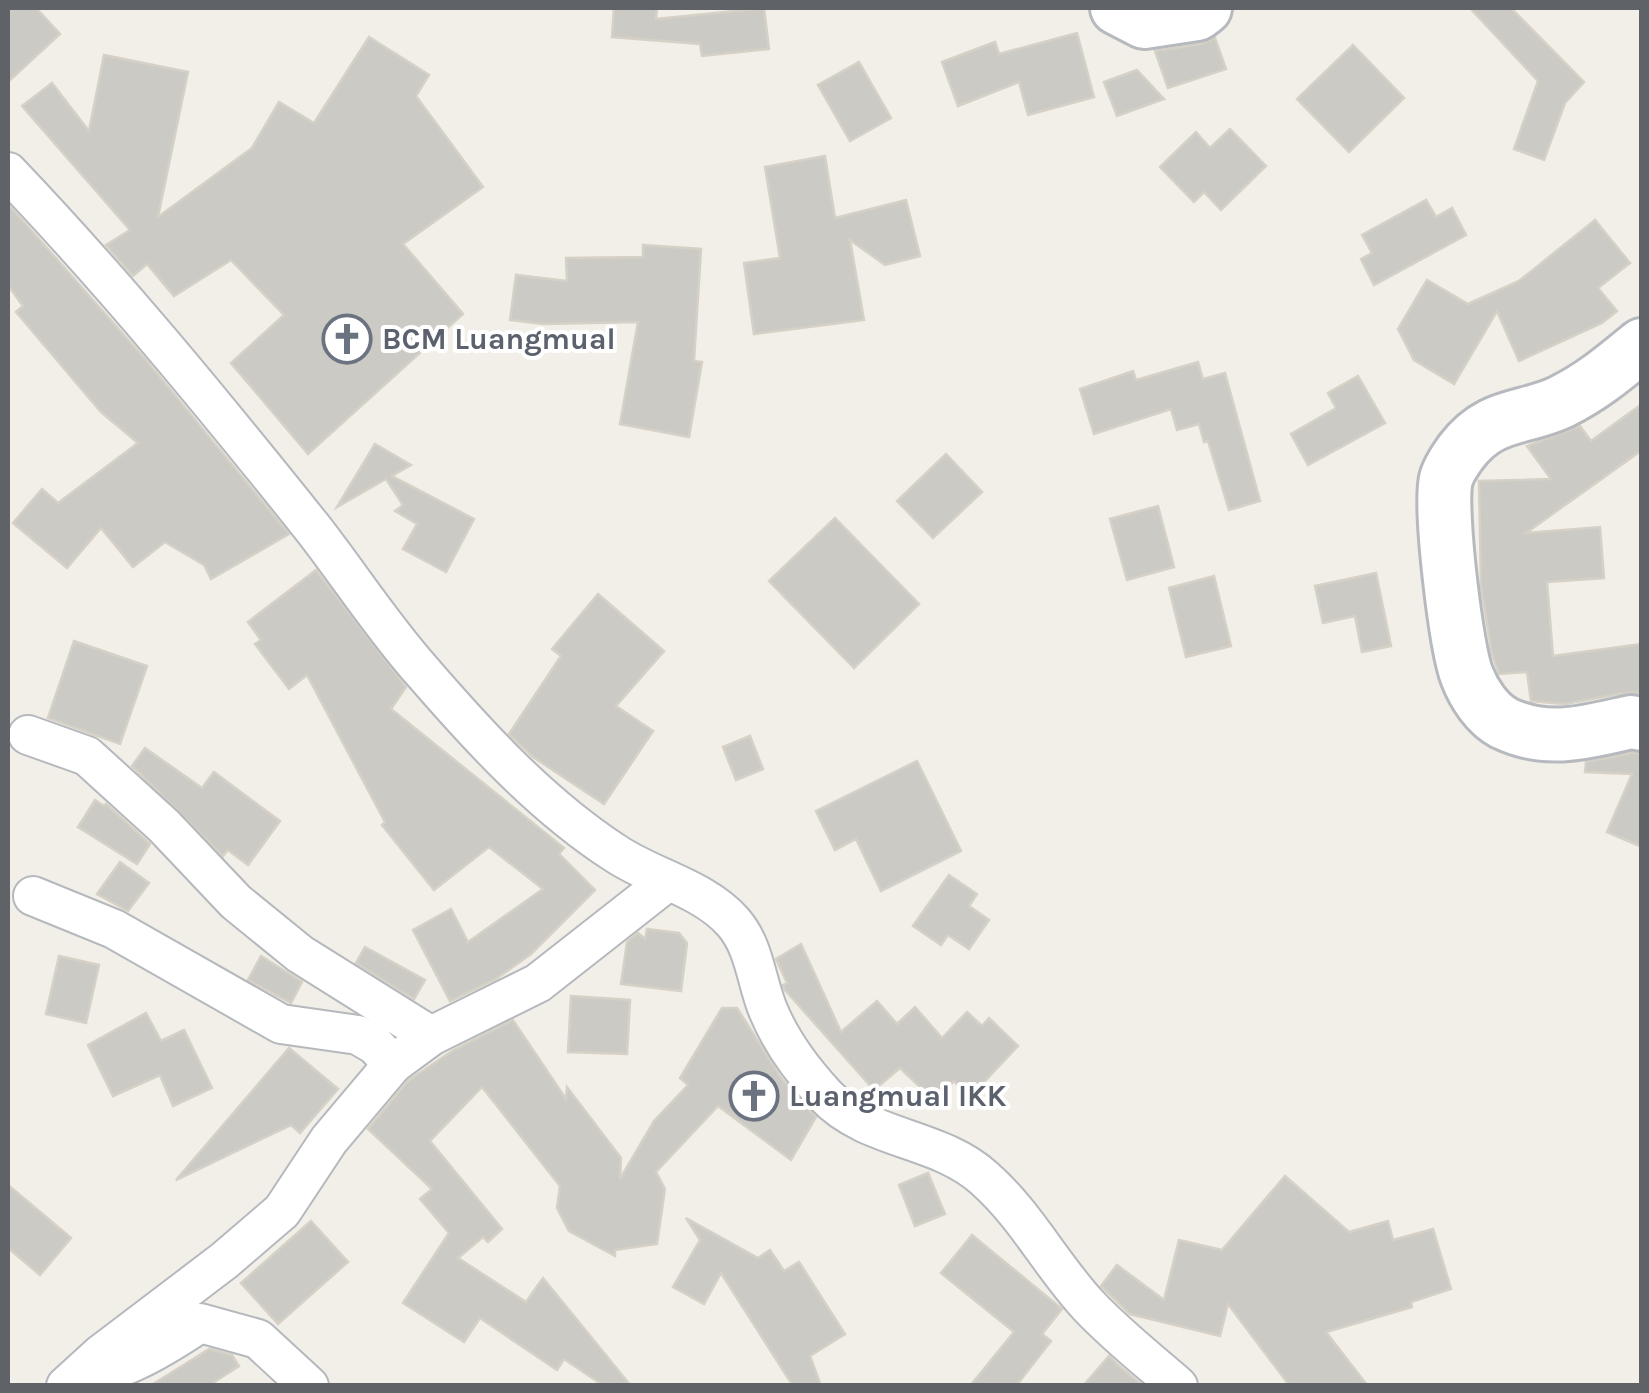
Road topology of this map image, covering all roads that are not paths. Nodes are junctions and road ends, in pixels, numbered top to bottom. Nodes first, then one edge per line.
1 (1117, 8) edge
2 (1205, 8) edge
3 (8, 172) edge
4 (1642, 346) edge
5 (1642, 724) edge
6 (28, 734) dead end
7 (668, 881) junction
8 (32, 896) dead end
9 (430, 1036) junction
10 (393, 1064) junction
11 (65, 1385) edge
12 (309, 1386) edge
13 (1178, 1386) edge

1 - 2 street
3 - 7 street
4 - 5 street
6 - 9 street
7 - 9 street
7 - 13 street
8 - 10 street
9 - 10 street
10 - 11 street
11 - 12 street

